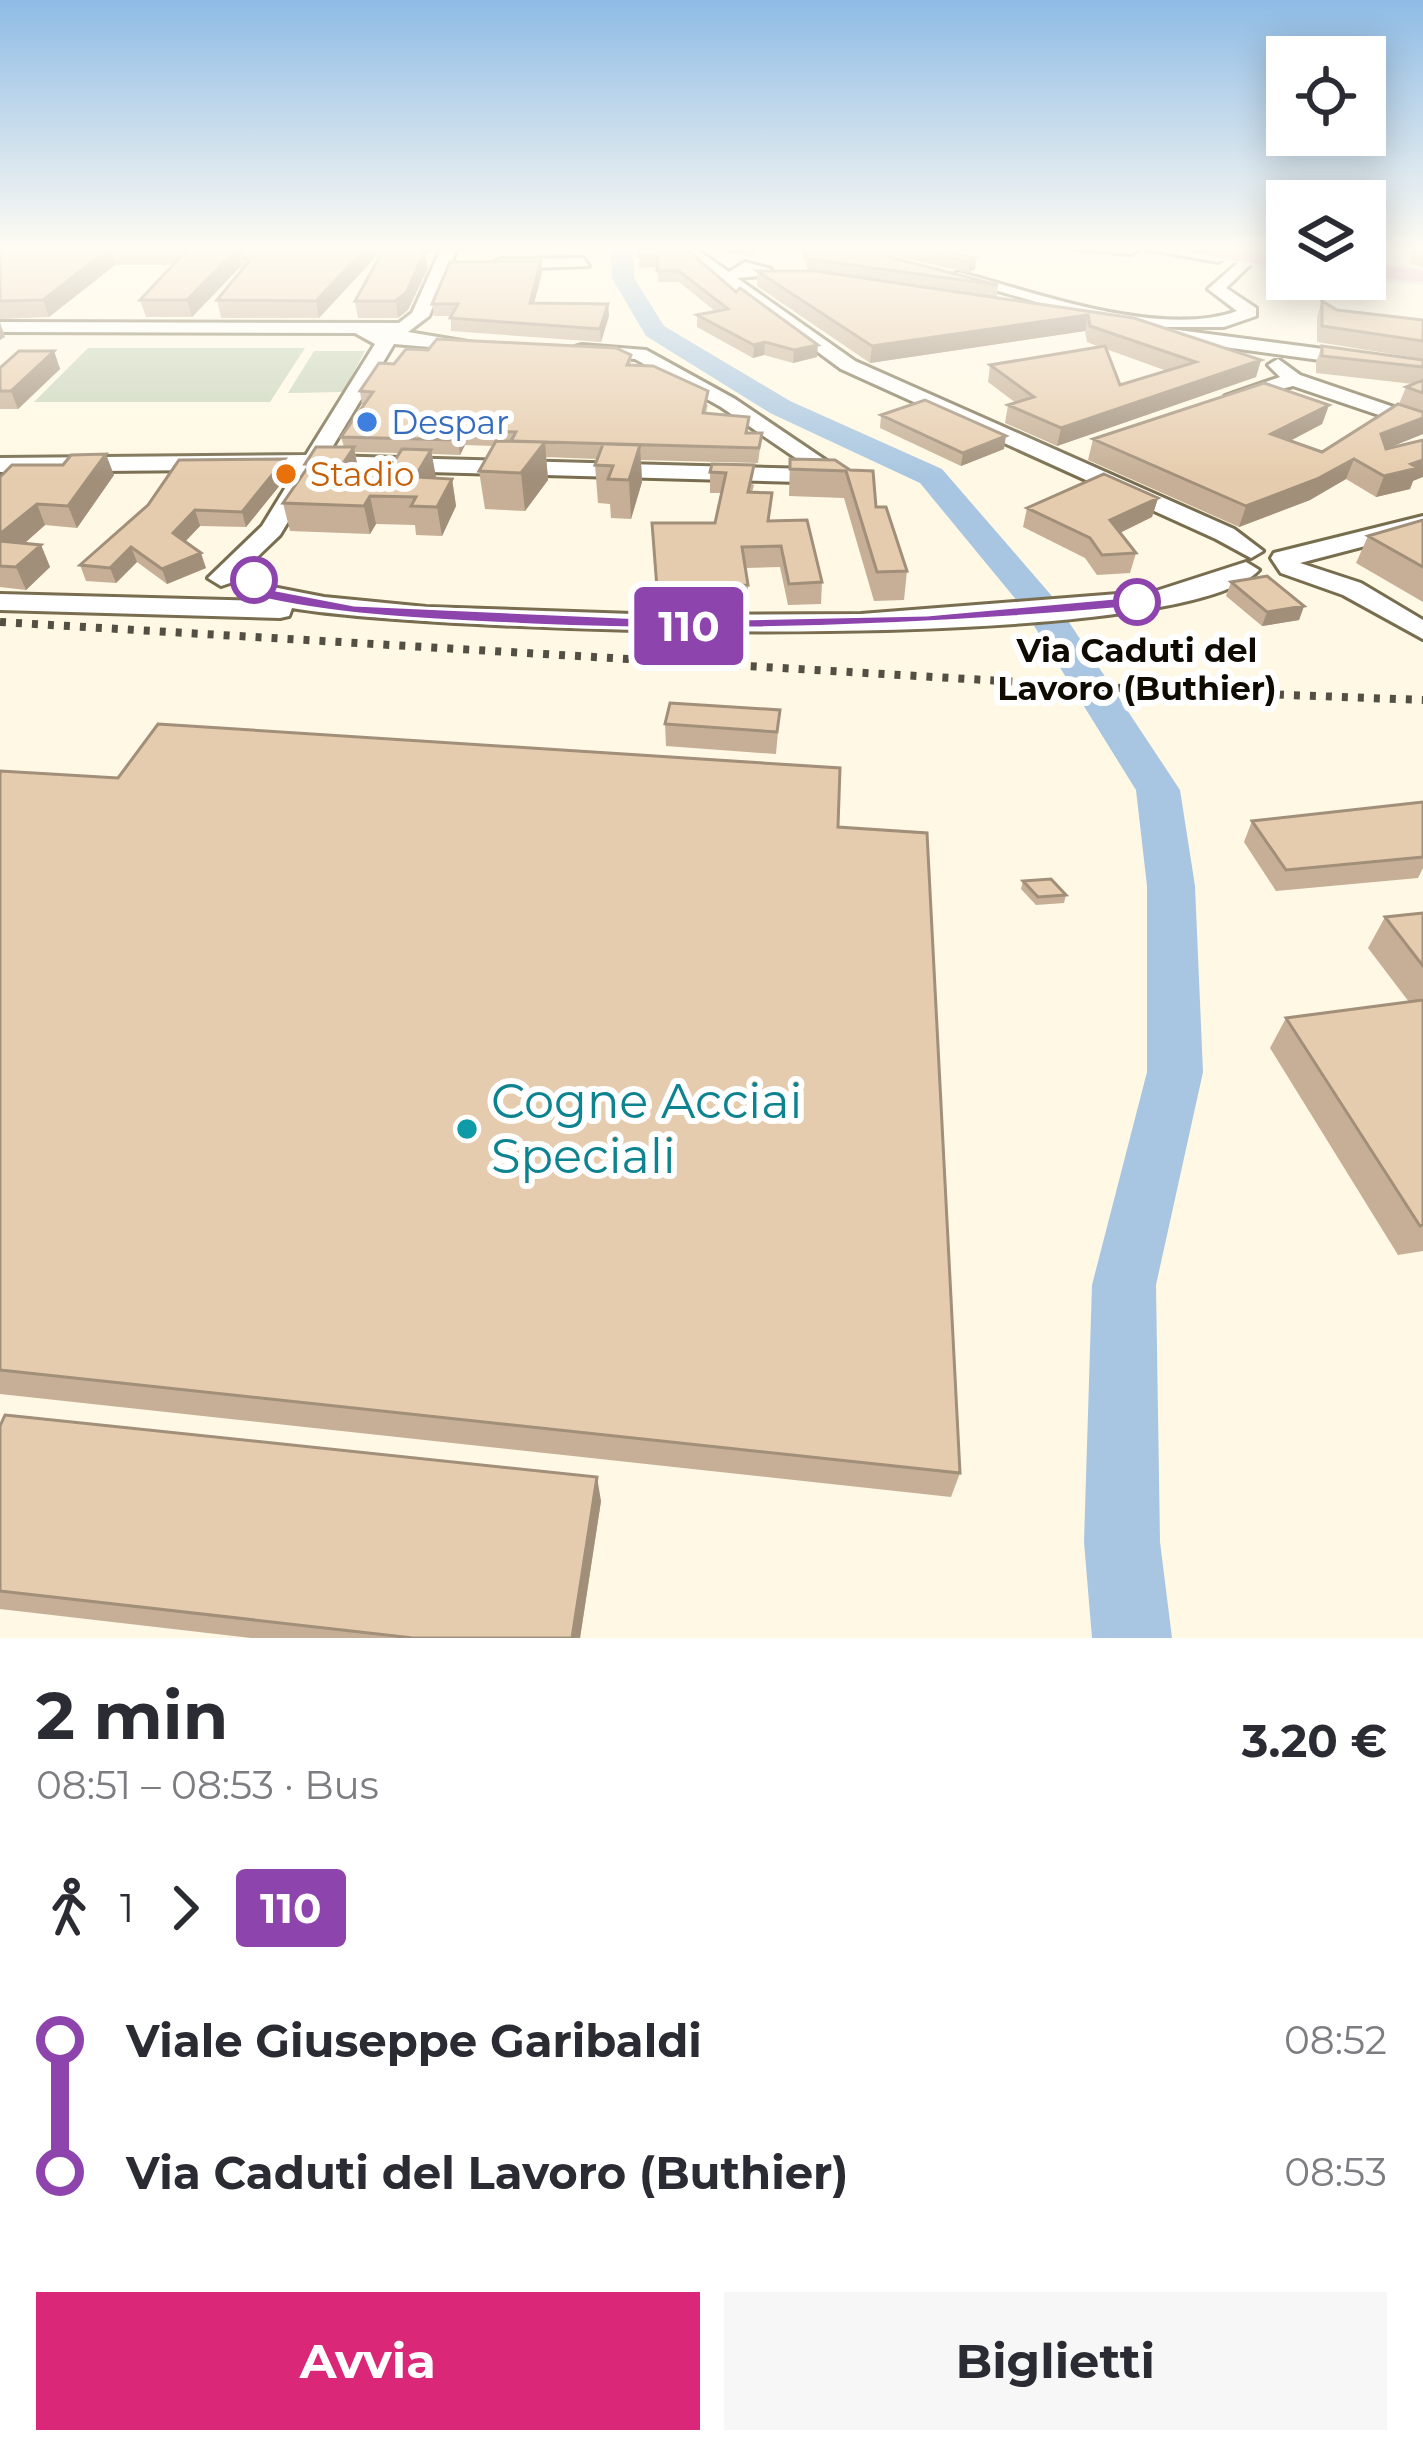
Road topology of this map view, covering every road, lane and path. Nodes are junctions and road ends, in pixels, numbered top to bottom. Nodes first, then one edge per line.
1 (403, 325) edge
2 (802, 325) edge
3 (1104, 325) edge
4 (1157, 325) edge
5 (1211, 325) edge
6 (0, 327) edge
7 (199, 327) joint
8 (1177, 330) junction
9 (390, 333) junction
10 (509, 347) edge
11 (1268, 348) junction
12 (552, 349) edge
13 (1423, 368) edge
14 (1293, 380) junction
15 (1202, 410) edge
16 (1423, 424) edge
17 (1099, 444) edge
18 (1054, 459) junction
19 (315, 462) junction
20 (0, 465) edge
21 (1423, 523) edge
22 (272, 530) junction
23 (1346, 546) junction
24 (1248, 560) junction
25 (1287, 563) junction
26 (255, 586) junction
27 (1352, 589) junction
28 (215, 593) junction
29 (0, 598) edge
30 (354, 611) junction
31 (1423, 631) edge

1 - 9 street
2 - 18 street
3 - 8 street
4 - 8 street
5 - 8 street
6 - 7 street
7 - 9 street
8 - 11 street
9 - 10 street
9 - 19 street
11 - 13 street
11 - 14 street
12 - 19 street
14 - 15 street
14 - 16 street
17 - 18 street
18 - 24 street
19 - 20 street
19 - 22 street
21 - 23 street
22 - 26 street
22 - 28 street
23 - 25 street
23 - 27 street
24 - 25 street
24 - 30 street
25 - 27 street
26 - 28 street
26 - 30 street
27 - 31 street
28 - 29 street
28 - 29 street
28 - 30 street

